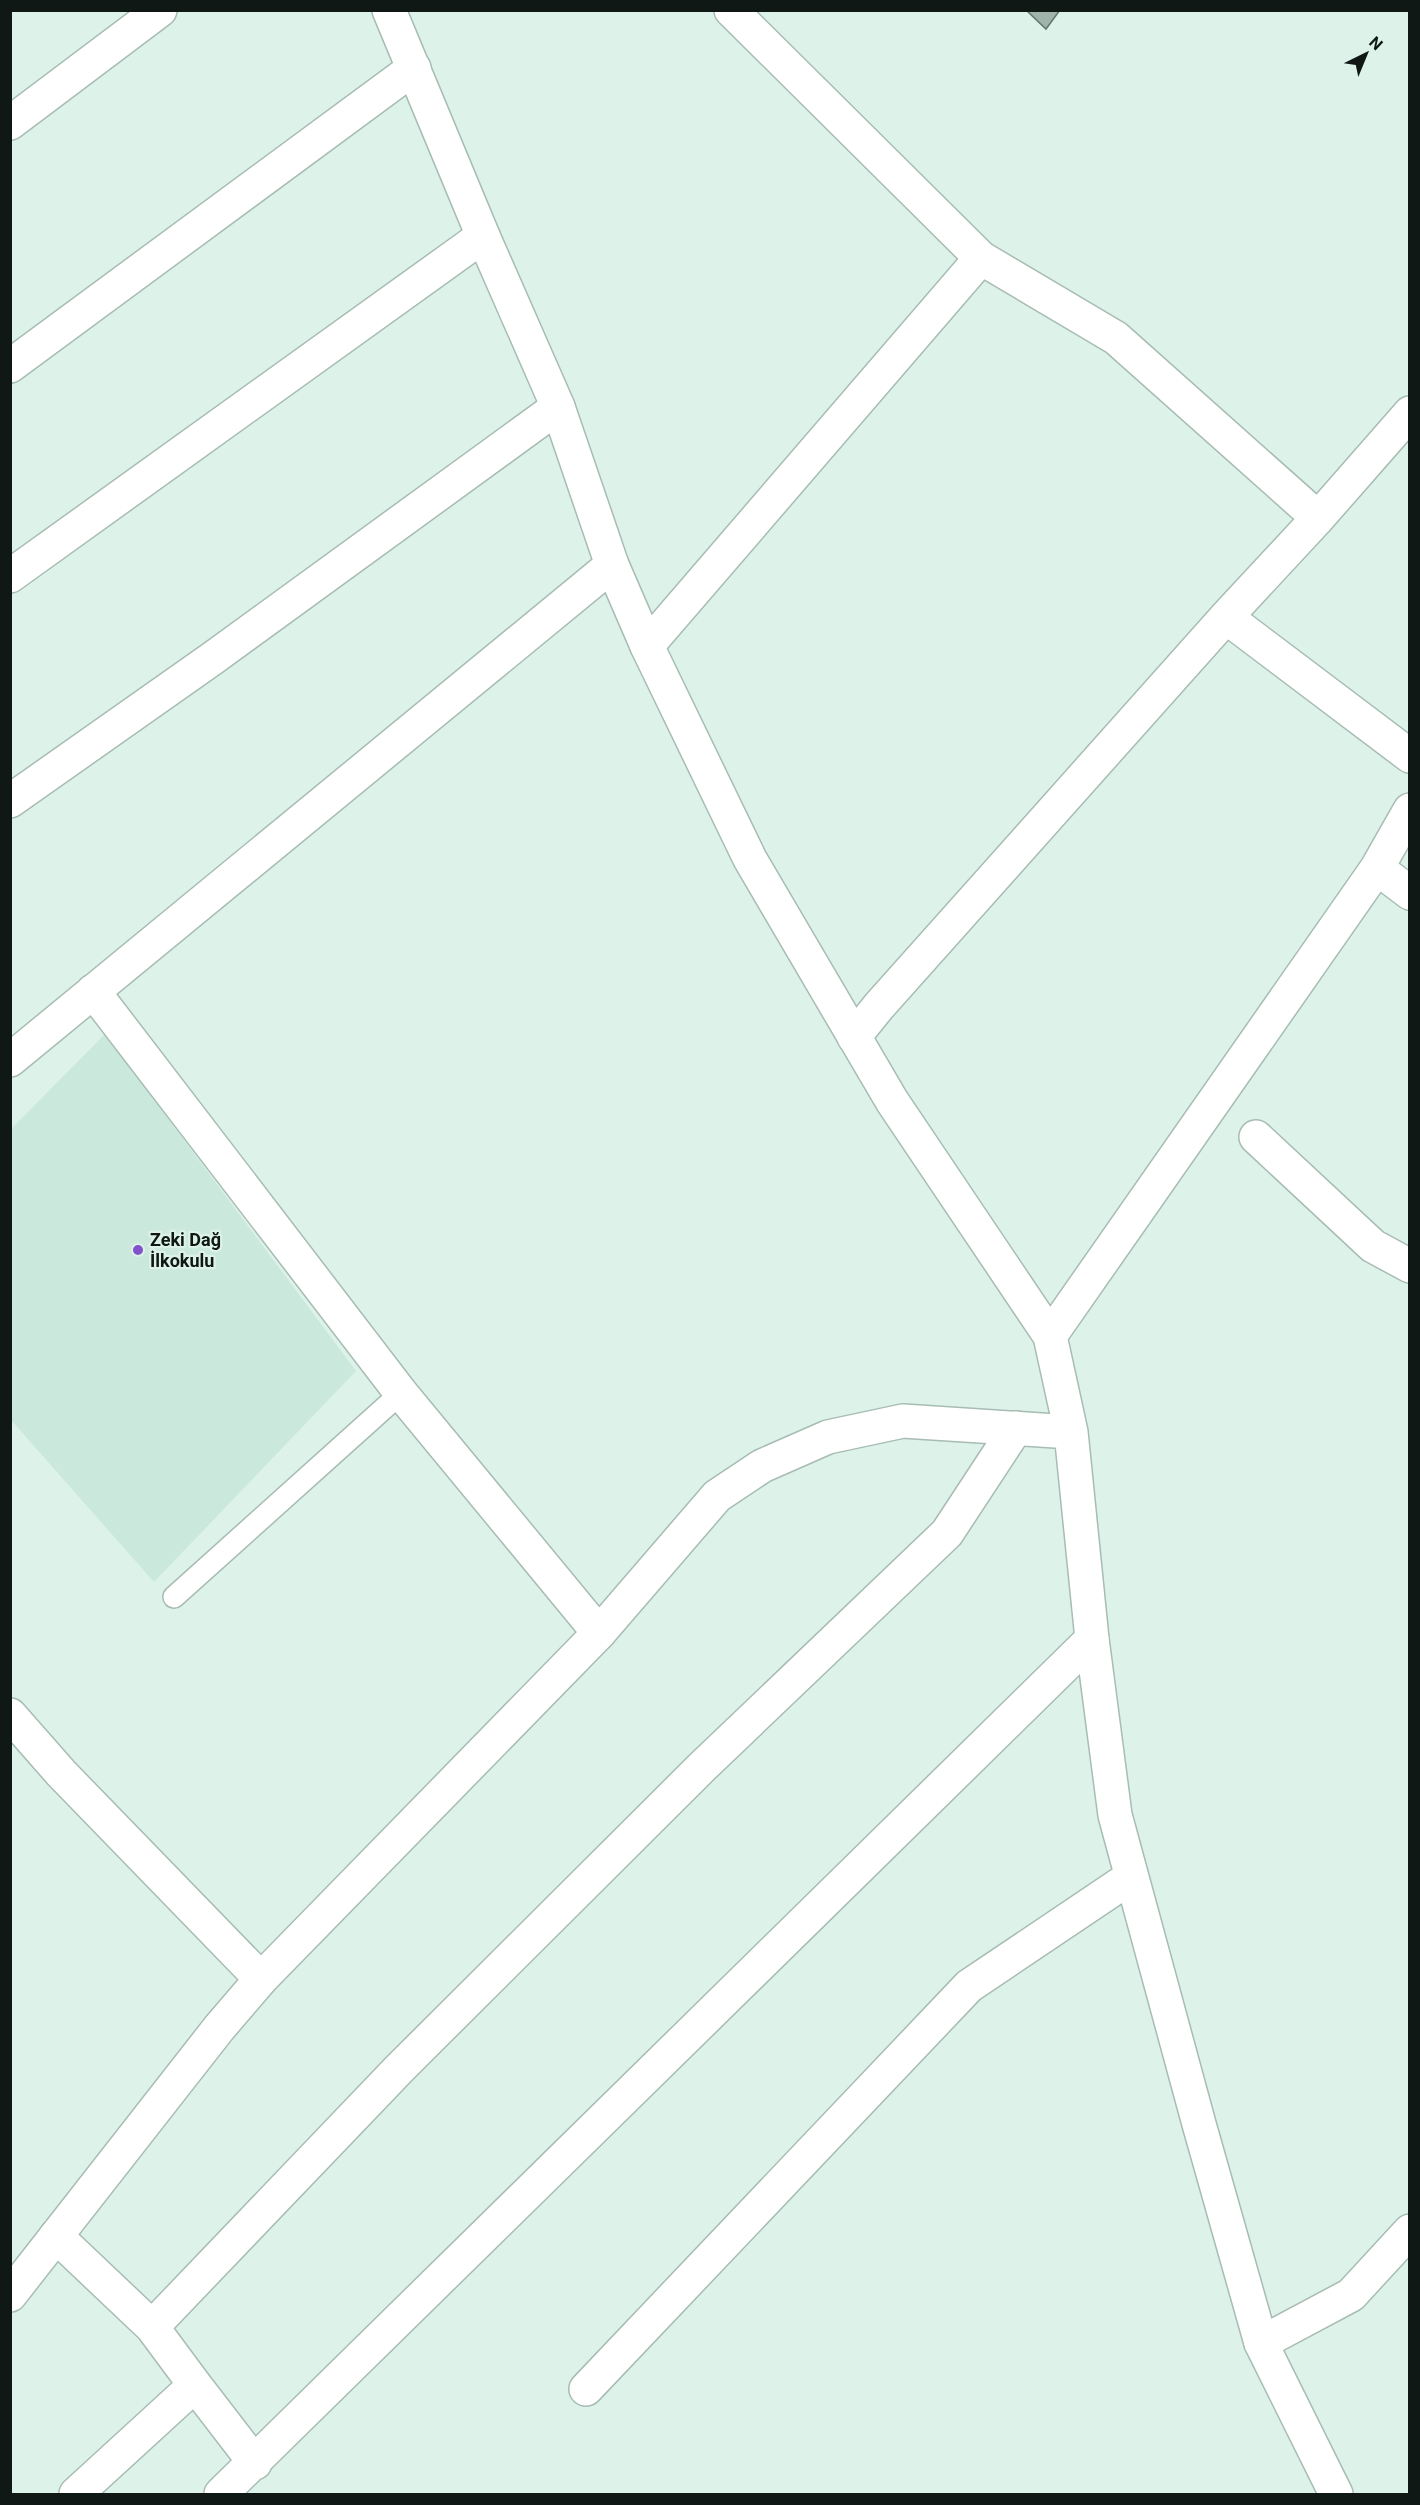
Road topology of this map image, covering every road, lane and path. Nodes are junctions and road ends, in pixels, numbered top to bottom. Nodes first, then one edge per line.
1 (160, 10) edge
2 (389, 10) edge
3 (735, 12) edge
4 (414, 68) junction
5 (10, 123) edge
6 (483, 236) junction
7 (981, 258) junction
8 (10, 366) edge
9 (558, 407) junction
10 (1410, 413) edge
11 (1318, 518) junction
12 (612, 564) junction
13 (10, 576) edge
14 (1226, 617) junction
15 (647, 646) junction
16 (1410, 756) edge
17 (10, 801) edge
18 (1410, 810) edge
19 (1377, 868) junction
20 (1410, 893) edge
21 (93, 991) junction
22 (854, 1037) junction
23 (10, 1060) edge
24 (1256, 1137) dead end
25 (1410, 1266) edge
26 (1050, 1336) junction
27 (400, 1394) junction
28 (1017, 1428) junction
29 (1071, 1432) junction
30 (174, 1597) dead end
31 (599, 1633) junction
32 (1092, 1639) junction
33 (10, 1716) edge
34 (1131, 1877) junction
35 (261, 1979) junction
36 (1410, 2231) edge
37 (56, 2236) junction
38 (10, 2295) edge
39 (152, 2327) junction
40 (1261, 2343) junction
41 (195, 2385) junction
42 (586, 2389) dead end
43 (255, 2463) junction
44 (76, 2494) edge
45 (221, 2494) edge
46 (1336, 2494) edge

1 - 5 street
2 - 4 street
3 - 7 street
4 - 6 street
4 - 8 street
6 - 9 street
6 - 13 street
7 - 11 street
7 - 15 street
9 - 12 street
9 - 17 street
10 - 11 street
11 - 14 street
12 - 15 street
12 - 21 street
14 - 16 street
14 - 22 street
15 - 22 street
18 - 19 street
19 - 20 street
19 - 26 street
21 - 23 street
21 - 27 street
22 - 26 street
24 - 25 street
26 - 29 street
27 - 30 lane
27 - 31 street
28 - 29 street
28 - 31 street
28 - 39 street
29 - 32 street
31 - 35 street
32 - 34 street
32 - 43 street
33 - 35 street
34 - 40 street
34 - 42 street
35 - 37 street
36 - 40 street
37 - 38 street
37 - 39 street
39 - 41 street
40 - 46 street
41 - 43 street
41 - 44 street
43 - 45 street

